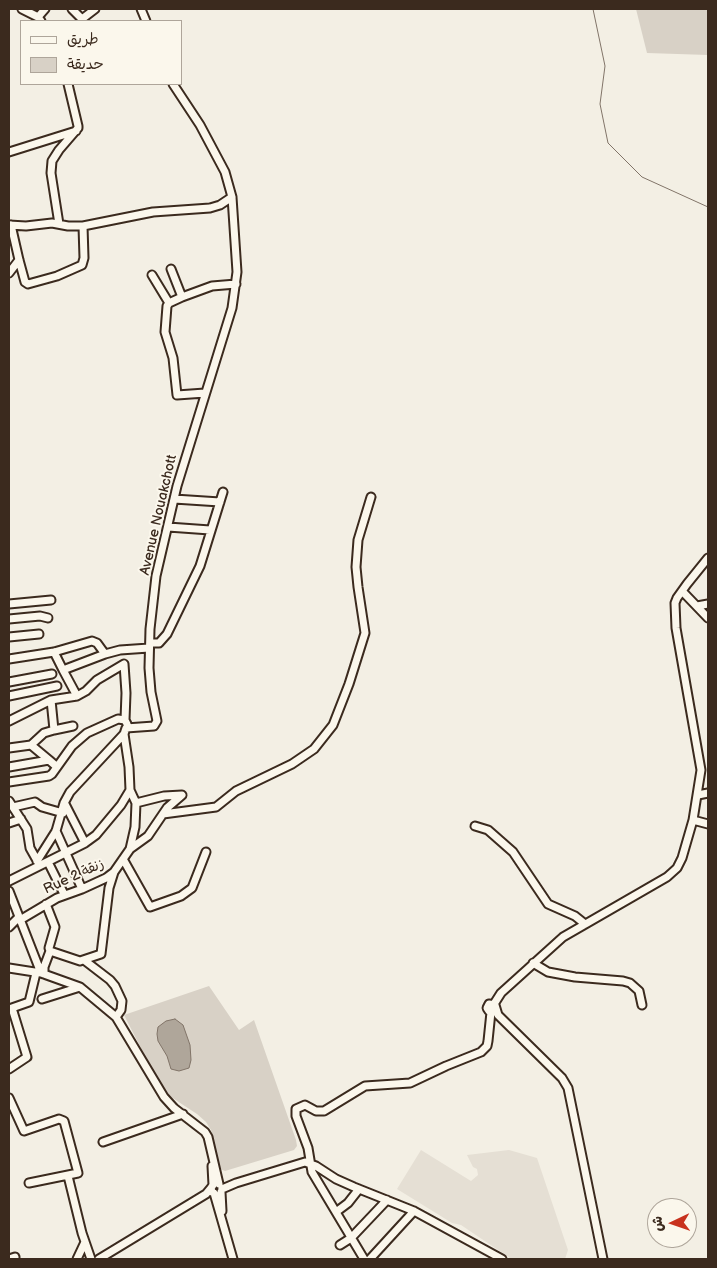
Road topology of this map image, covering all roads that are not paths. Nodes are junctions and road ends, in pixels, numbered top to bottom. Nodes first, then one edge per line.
1 (22, 9) edge
2 (45, 9) edge
3 (72, 9) edge
4 (95, 9) edge
5 (39, 19) edge
6 (68, 85) edge
7 (173, 85) edge
8 (76, 131) junction
9 (9, 152) edge
10 (232, 197) junction
11 (59, 224) junction
12 (10, 225) edge
13 (83, 226) junction
14 (19, 260) junction
15 (170, 269) dead end
16 (9, 273) edge
17 (152, 276) dead end
18 (236, 284) junction
19 (182, 296) junction
20 (169, 303) junction
21 (205, 392) junction
22 (223, 492) dead end
23 (371, 496) dead end
24 (174, 499) junction
25 (220, 502) junction
26 (168, 527) junction
27 (210, 530) junction
28 (708, 558) edge
29 (682, 591) junction
30 (51, 600) dead end
31 (9, 604) edge
32 (708, 604) edge
33 (697, 606) junction
34 (48, 618) dead end
35 (708, 618) edge
36 (9, 619) edge
37 (39, 634) dead end
38 (9, 637) edge
39 (150, 645) junction
40 (120, 650) junction
41 (54, 652) junction
42 (105, 654) junction
43 (9, 659) edge
44 (124, 664) junction
45 (63, 670) junction
46 (52, 674) dead end
47 (9, 682) edge
48 (57, 686) dead end
49 (9, 696) edge
50 (77, 696) junction
51 (51, 700) junction
52 (9, 720) edge
53 (126, 723) junction
54 (73, 726) dead end
55 (54, 730) junction
56 (124, 734) junction
57 (31, 745) junction
58 (9, 748) edge
59 (50, 760) junction
60 (9, 767) edge
61 (57, 767) junction
62 (9, 782) edge
63 (130, 790) junction
64 (708, 793) edge
65 (698, 795) junction
66 (64, 803) junction
67 (136, 803) junction
68 (11, 804) edge
69 (63, 813) junction
70 (163, 814) junction
71 (20, 819) junction
72 (693, 820) junction
73 (9, 823) edge
74 (708, 824) edge
75 (475, 826) dead end
76 (56, 831) junction
77 (85, 843) junction
78 (130, 849) junction
79 (206, 852) dead end
80 (67, 853) junction
81 (123, 859) junction
82 (48, 862) junction
83 (39, 864) junction
84 (114, 872) junction
85 (9, 881) edge
86 (82, 889) junction
87 (9, 891) edge
88 (64, 894) junction
89 (46, 904) junction
90 (11, 905) edge
91 (19, 918) junction
92 (586, 924) junction
93 (9, 927) edge
94 (50, 952) junction
95 (84, 960) junction
96 (533, 963) junction
97 (9, 968) edge
98 (39, 973) junction
99 (80, 987) junction
100 (42, 999) dead end
101 (642, 1005) dead end
102 (10, 1009) edge
103 (493, 1009) junction
104 (116, 1017) junction
105 (9, 1068) edge
106 (9, 1098) edge
107 (11, 1112) edge
108 (183, 1114) junction
109 (103, 1142) dead end
110 (311, 1164) junction
111 (68, 1176) junction
112 (29, 1183) dead end
113 (215, 1189) junction
114 (359, 1189) junction
115 (387, 1200) junction
116 (414, 1211) junction
117 (336, 1212) junction
118 (351, 1238) junction
119 (83, 1244) junction
120 (340, 1245) dead end
121 (77, 1259) edge
122 (86, 1259) edge
123 (91, 1259) edge
124 (99, 1259) edge
125 (233, 1259) edge
126 (364, 1259) edge
127 (370, 1259) edge
128 (502, 1259) edge
129 (603, 1259) edge

1 - 5 street
2 - 5 street
3 - 4 street
6 - 8 street
7 - 10 street, Avenue Nouakchott
8 - 9 street
8 - 11 street
10 - 13 street
10 - 18 street, Avenue Nouakchott
11 - 12 street
11 - 13 street
12 - 14 street
13 - 14 street
14 - 16 street
15 - 19 street
17 - 20 street
18 - 19 street
18 - 21 street, Avenue Nouakchott
19 - 20 street
20 - 21 street
21 - 24 street, Avenue Nouakchott
22 - 25 street
23 - 70 street
24 - 25 street
24 - 26 street, Avenue Nouakchott
25 - 27 street
26 - 27 street
26 - 39 street, Avenue Nouakchott
27 - 39 street
28 - 29 street
29 - 33 street
29 - 65 street
30 - 31 street
32 - 33 street
33 - 35 street
34 - 36 street
37 - 38 street
39 - 40 street
39 - 53 street, Avenue Nouakchott
40 - 42 street
40 - 44 street
41 - 42 street
41 - 43 street
41 - 45 street
42 - 45 street
44 - 50 street
44 - 53 street
45 - 50 street
46 - 47 street
48 - 49 street
50 - 51 street
51 - 52 street
51 - 55 street
53 - 56 street
53 - 61 street
54 - 55 street
55 - 57 street
56 - 63 street
56 - 66 street
57 - 58 street
57 - 59 street
59 - 60 street
59 - 61 street
61 - 62 street
63 - 67 street, Rue 2 زنقة
63 - 77 street
64 - 65 street
65 - 72 street
66 - 69 street
66 - 77 street
67 - 70 street
67 - 78 street, Rue 2 زنقة
68 - 69 street
68 - 71 street
69 - 76 street
70 - 78 street
71 - 73 street
71 - 83 street
72 - 74 street
72 - 92 street
75 - 92 street
76 - 80 street
76 - 83 street
77 - 80 street
78 - 81 street, Rue 2 زنقة
79 - 81 street
80 - 82 street
80 - 86 street
81 - 84 street, Rue 2 زنقة
82 - 83 street
82 - 88 street
83 - 85 street
84 - 86 street, Rue 2 زنقة
84 - 95 street
86 - 88 street, Rue 2 زنقة
87 - 90 street
88 - 89 street, Rue 2 زنقة
89 - 91 street, Rue 2 زنقة
89 - 94 street
90 - 91 street
91 - 93 street, Rue 2 زنقة
91 - 98 street
92 - 96 street
94 - 95 street
94 - 98 street
95 - 104 street
96 - 101 street
96 - 103 street
97 - 98 street
98 - 99 street
98 - 102 street
99 - 100 street
99 - 104 street
102 - 105 street
103 - 110 street
103 - 129 street
104 - 108 street
106 - 107 street
107 - 111 street
108 - 109 street
108 - 113 street
110 - 113 street
110 - 114 street
110 - 117 street
111 - 112 street
111 - 119 street
113 - 124 street
113 - 125 street
114 - 115 street
114 - 117 street
115 - 116 street
115 - 118 street
116 - 127 street
116 - 128 street
117 - 118 street
118 - 120 street
118 - 126 street
119 - 121 street
119 - 122 street
119 - 123 street

